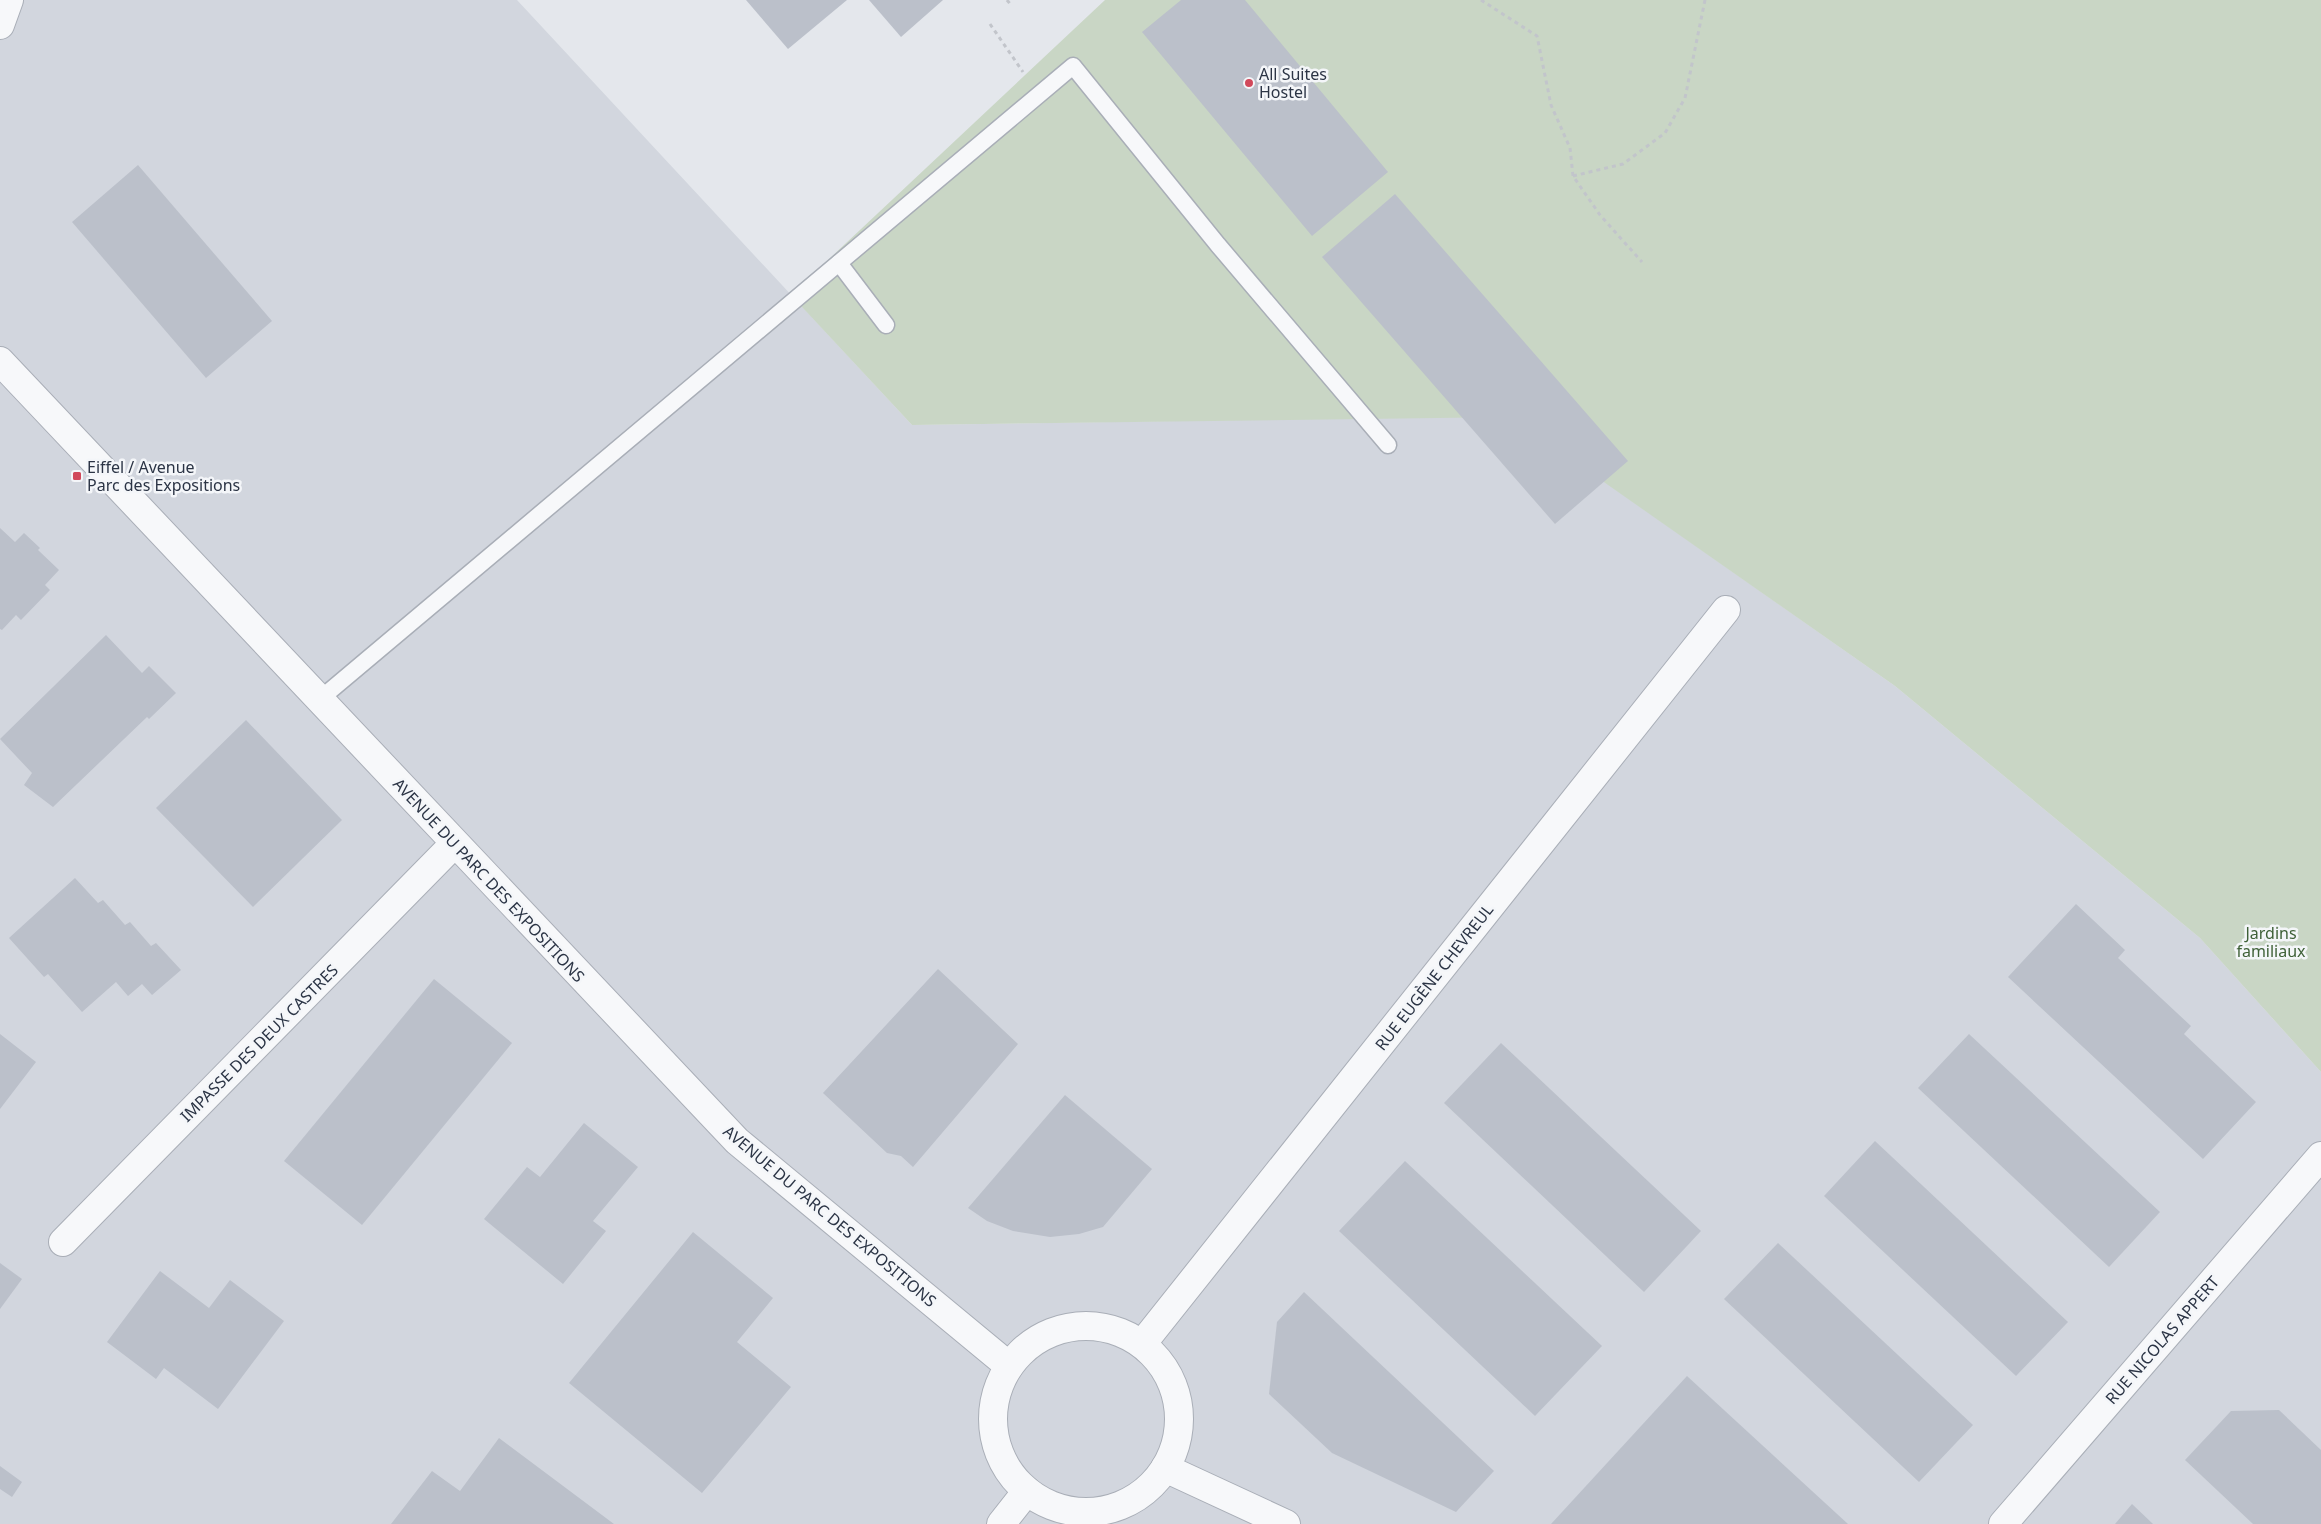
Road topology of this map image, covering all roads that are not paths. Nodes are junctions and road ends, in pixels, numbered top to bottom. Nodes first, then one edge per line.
1 (9, 0) edge
2 (0, 25) edge
3 (839, 262) junction
4 (886, 325) dead end
5 (0, 361) edge
6 (1388, 445) dead end
7 (1726, 610) dead end
8 (319, 700) junction
9 (454, 844) junction
10 (2321, 1156) edge
11 (63, 1242) dead end
12 (1142, 1344) junction
13 (1009, 1366) junction
14 (1165, 1468) junction
15 (1027, 1491) junction
16 (1001, 1524) edge
17 (1286, 1524) edge
18 (2003, 1524) edge

1 - 2 street
3 - 4 lane
3 - 6 lane
3 - 8 lane
5 - 8 street, AVENUE DU PARC DES EXPOSITIONS
7 - 12 street, RUE EUGÈNE CHEVREUL
8 - 9 street, AVENUE DU PARC DES EXPOSITIONS
9 - 11 street, IMPASSE DES DEUX CASTRES
9 - 13 street, AVENUE DU PARC DES EXPOSITIONS
10 - 18 street, RUE NICOLAS APPERT
12 - 13 street
12 - 14 street
13 - 15 street
14 - 15 street
14 - 17 street
15 - 16 street

